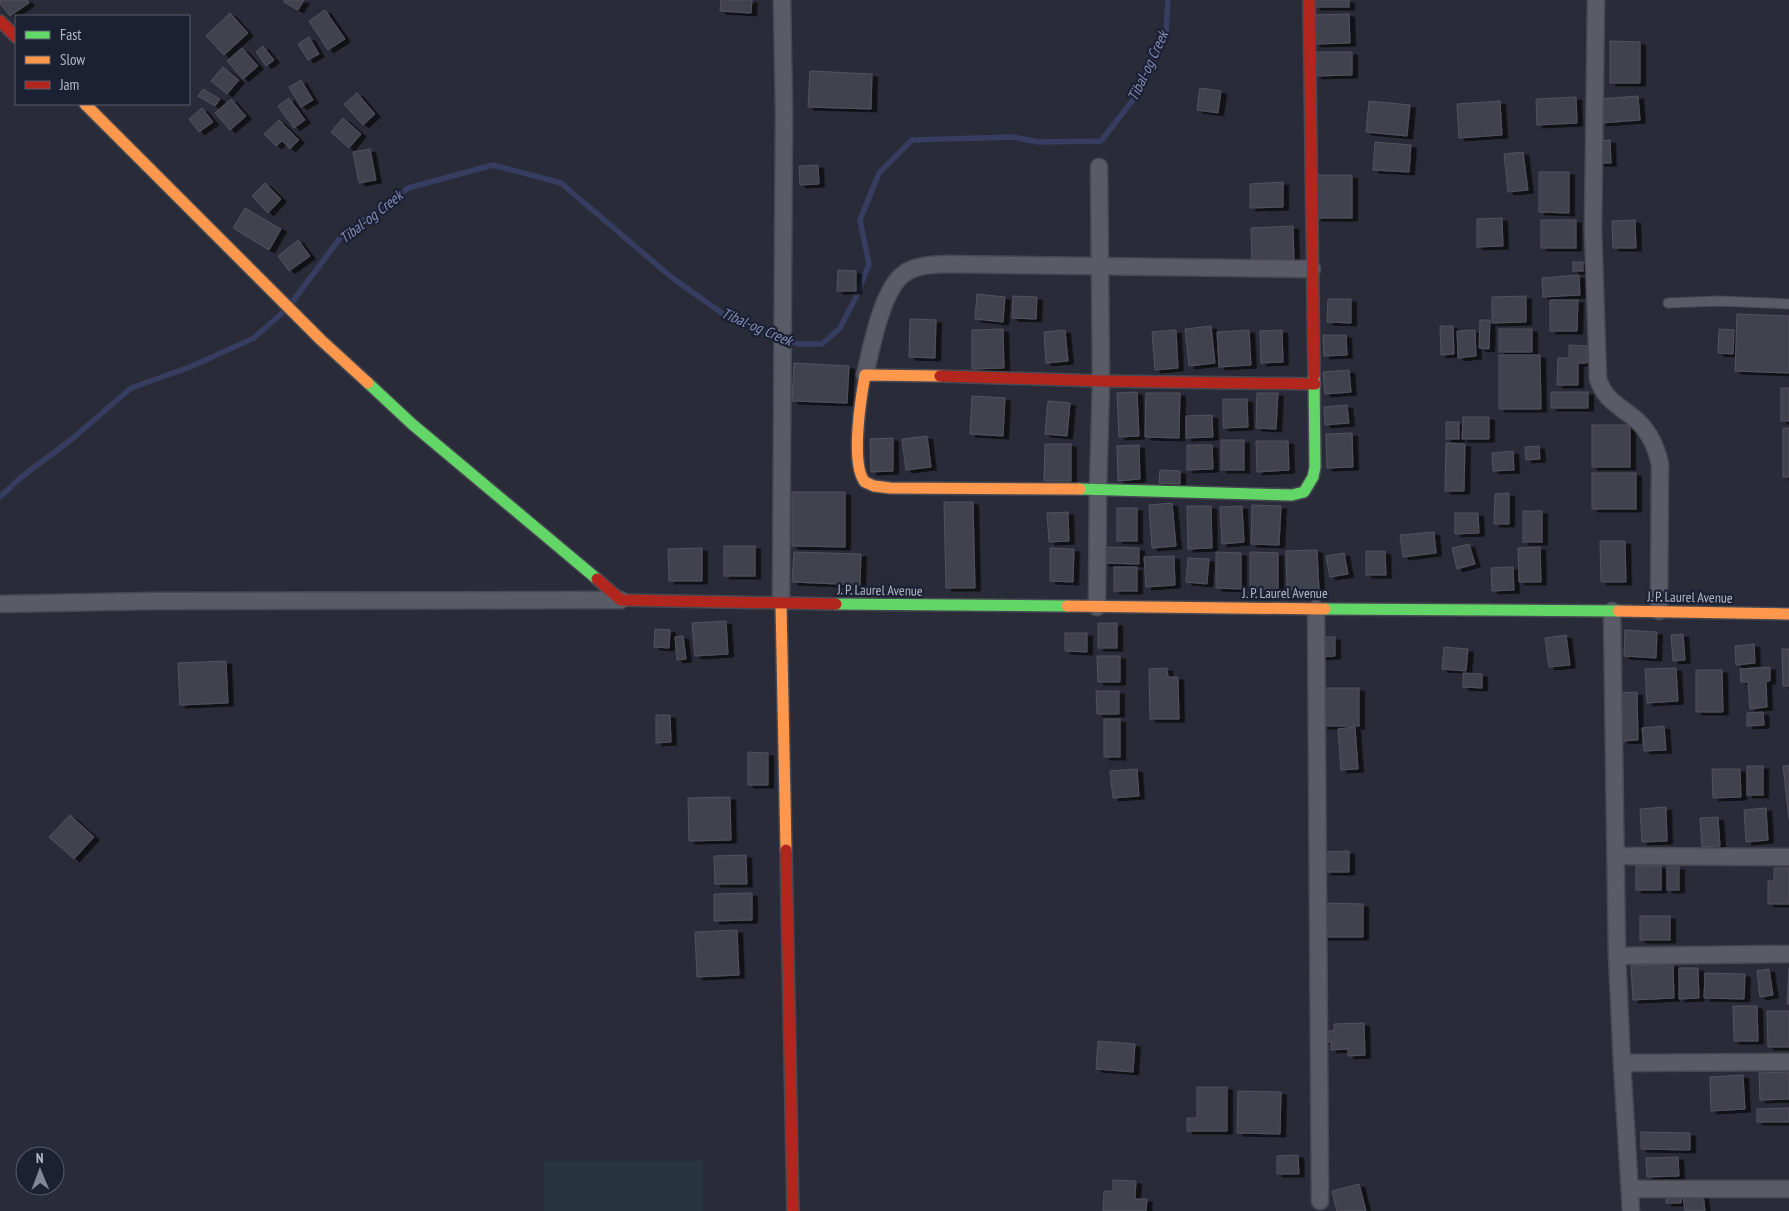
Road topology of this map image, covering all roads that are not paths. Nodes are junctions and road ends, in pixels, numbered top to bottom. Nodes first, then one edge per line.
1 (782, 0) edge
2 (1308, 0) edge
3 (1596, 0) edge
4 (0, 21) edge
5 (15, 36) edge
6 (86, 105) edge
7 (1099, 168) dead end
8 (1100, 267) junction
9 (1312, 269) junction
10 (1668, 303) dead end
11 (1789, 304) edge
12 (866, 375) junction
13 (1101, 381) junction
14 (1315, 384) junction
15 (1098, 489) junction
16 (621, 600) junction
17 (0, 604) edge
18 (781, 604) junction
19 (1097, 607) junction
20 (1316, 609) junction
21 (1612, 611) junction
22 (1660, 612) junction
23 (1789, 614) edge
24 (1616, 856) junction
25 (1789, 857) edge
26 (1789, 954) edge
27 (1617, 956) junction
28 (1789, 1062) edge
29 (1622, 1063) junction
30 (1630, 1188) junction
31 (1789, 1189) edge
32 (1320, 1201) dead end
33 (793, 1211) edge
34 (1631, 1211) edge

1 - 18 street
2 - 9 street
3 - 22 street
4 - 5 street
6 - 16 street
7 - 8 street
8 - 9 street
8 - 12 street
8 - 13 street
9 - 14 street
10 - 11 lane
12 - 13 street
12 - 15 street
13 - 14 street
13 - 15 street
14 - 15 street
15 - 19 street
16 - 17 street
16 - 18 street, J. P. Laurel Avenue
18 - 19 street, J. P. Laurel Avenue
18 - 33 street
19 - 20 street, J. P. Laurel Avenue
20 - 21 street, J. P. Laurel Avenue
20 - 32 street
21 - 22 street, J. P. Laurel Avenue
21 - 24 street
22 - 23 street, J. P. Laurel Avenue
24 - 25 street
24 - 27 street
26 - 27 street
27 - 29 street
28 - 29 street
29 - 30 street
30 - 31 street
30 - 34 street

